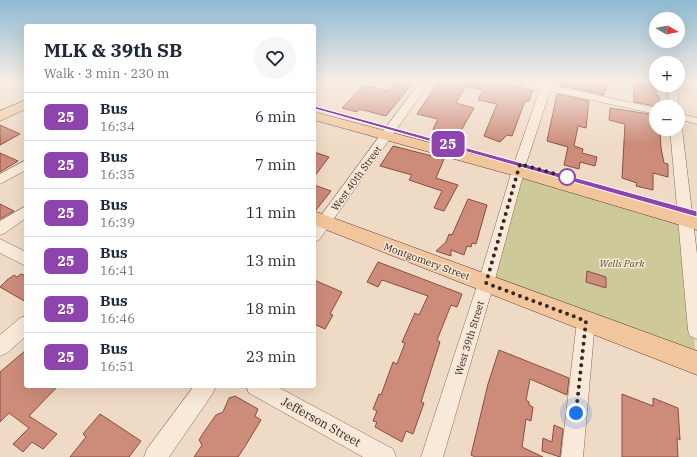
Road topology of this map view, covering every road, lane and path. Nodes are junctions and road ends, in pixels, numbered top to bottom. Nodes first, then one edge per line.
1 (411, 101) edge
2 (541, 101) edge
3 (617, 101) edge
4 (0, 102) edge
5 (23, 108) edge
6 (316, 108) edge
7 (649, 109) edge
8 (316, 116) edge
9 (0, 117) edge
10 (685, 118) edge
11 (697, 121) edge
12 (389, 132) junction
13 (677, 136) edge
14 (24, 165) edge
15 (519, 167) junction
16 (0, 180) edge
17 (24, 212) edge
18 (691, 217) edge
19 (317, 225) edge
20 (0, 229) edge
21 (0, 246) edge
22 (24, 259) edge
23 (486, 283) junction
24 (586, 321) junction
25 (24, 326) edge
26 (697, 330) edge
27 (0, 347) edge
28 (697, 362) edge
29 (205, 388) edge
30 (260, 388) edge
31 (155, 457) edge
32 (385, 457) edge
33 (432, 457) edge
34 (572, 457) edge

1 - 12 street, West 40th Street
2 - 15 street, West 39th Street
3 - 7 street
4 - 5 main road
5 - 9 main road
6 - 12 main road
8 - 12 main road
10 - 11 street
12 - 15 main road
12 - 19 street, West 40th Street
13 - 18 street
14 - 16 street
15 - 18 main road
15 - 23 street, West 39th Street
17 - 20 street
18 - 26 street
19 - 23 main road, Montgomery Street
21 - 22 street
23 - 24 main road, Montgomery Street
23 - 33 street, West 39th Street
24 - 28 main road, Montgomery Street
24 - 34 street
25 - 27 street
29 - 31 street
30 - 32 street, Jefferson Street

